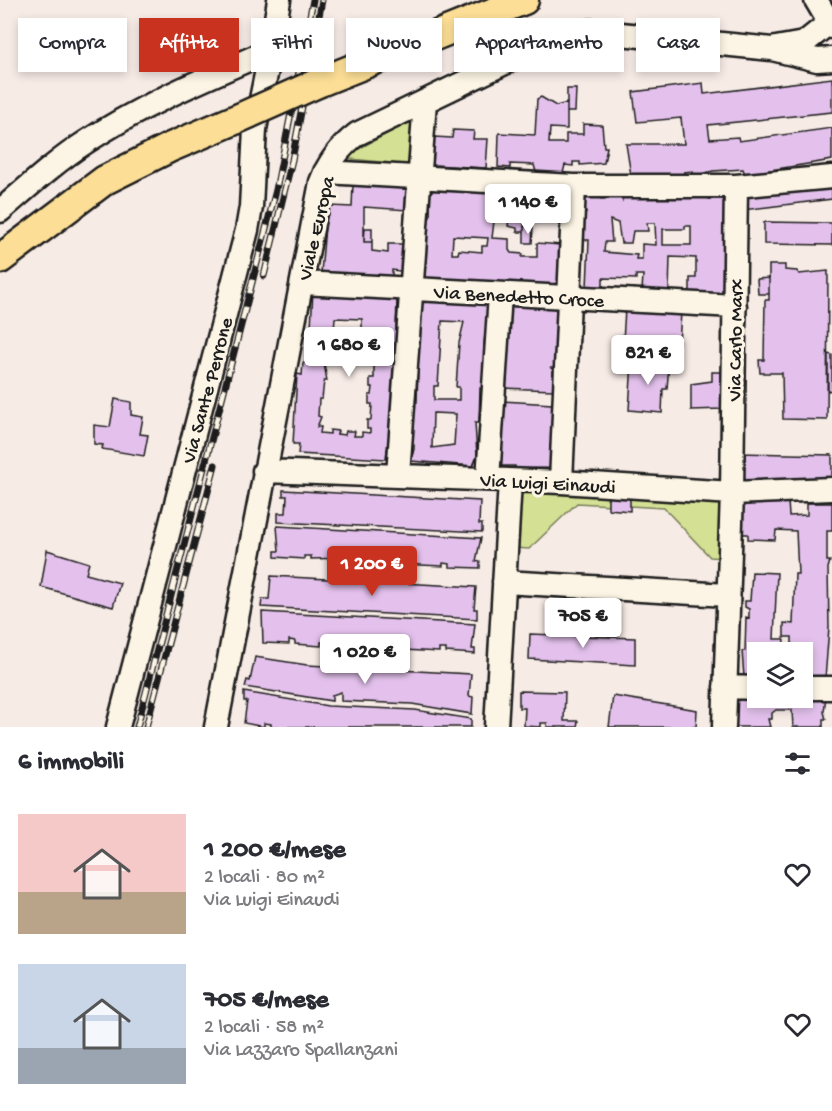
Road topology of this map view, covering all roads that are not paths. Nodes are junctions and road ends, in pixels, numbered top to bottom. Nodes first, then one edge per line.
1 (279, 0) edge
2 (524, 0) edge
3 (816, 0) edge
4 (276, 18) edge
5 (831, 25) edge
6 (772, 49) junction
7 (251, 59) edge
8 (832, 59) edge
9 (267, 72) edge
10 (425, 101) junction
11 (325, 172) junction
12 (832, 177) edge
13 (420, 179) junction
14 (574, 186) junction
15 (736, 186) junction
16 (0, 211) edge
17 (0, 259) edge
18 (302, 283) junction
19 (409, 288) junction
20 (500, 294) junction
21 (569, 299) junction
22 (735, 306) junction
23 (264, 471) junction
24 (398, 475) junction
25 (499, 480) junction
26 (561, 482) junction
27 (832, 489) edge
28 (732, 493) junction
29 (504, 582) junction
30 (728, 595) junction
31 (725, 687) junction
32 (747, 688) edge
33 (813, 688) edge
34 (832, 688) edge
35 (118, 727) edge
36 (216, 727) edge
37 (496, 727) edge
38 (724, 727) edge

1 - 4 street, Via Sante Perrone
2 - 17 main road, bridge
3 - 5 street
5 - 6 street, Viale Europa
6 - 8 street, Viale Europa
6 - 10 street, Viale Europa
7 - 16 street
9 - 35 street, Via Sante Perrone
10 - 11 street, Viale Europa
10 - 13 street
11 - 13 street
11 - 18 street, Viale Europa
12 - 15 street
13 - 14 street
13 - 19 street
14 - 15 street
14 - 21 street
15 - 22 street, Via Carlo Marx
18 - 19 street, Via Benedetto Croce
18 - 23 street, Viale Europa
19 - 20 street, Via Benedetto Croce
19 - 24 street
20 - 21 street, Via Benedetto Croce
20 - 25 street
21 - 22 street, Via Benedetto Croce
21 - 26 street
22 - 28 street, Via Carlo Marx
23 - 24 street, Via Luigi Einaudi
23 - 36 street, Viale Europa
24 - 25 street, Via Luigi Einaudi
25 - 26 street, Via Luigi Einaudi
25 - 29 street
26 - 28 street, Via Luigi Einaudi
27 - 28 street, Via Luigi Einaudi
28 - 30 street, Via Carlo Marx
29 - 30 street
29 - 37 street
30 - 31 street, Via Carlo Marx
31 - 32 street
31 - 38 street, Via Carlo Marx
33 - 34 street

